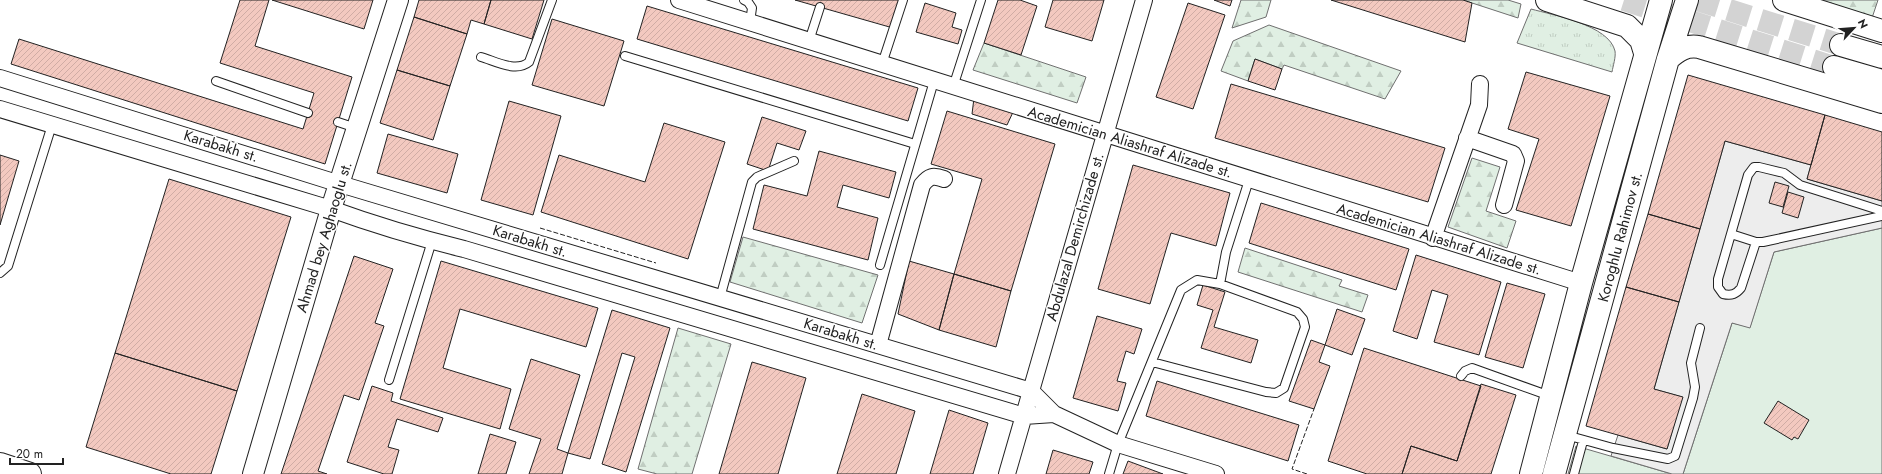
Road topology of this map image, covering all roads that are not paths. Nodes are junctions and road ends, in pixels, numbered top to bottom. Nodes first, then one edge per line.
1 (398, 0) edge
2 (552, 0) edge
3 (679, 0) edge
4 (744, 0) edge
5 (903, 0) edge
6 (981, 0) edge
7 (1144, 0) edge
8 (1546, 0) edge
9 (1661, 0) edge
10 (1687, 0) edge
11 (1784, 0) edge
12 (820, 7) dead end
13 (750, 22) junction
14 (1882, 30) edge
15 (809, 41) junction
16 (1842, 45) tunnel mouth
17 (1645, 53) junction
18 (625, 56) dead end
19 (481, 57) dead end
20 (1882, 57) edge
21 (1668, 58) junction
22 (882, 64) junction
23 (1834, 67) tunnel mouth
24 (0, 78) edge
25 (216, 81) dead end
26 (934, 81) junction
27 (1882, 81) edge
28 (1480, 84) dead end
29 (953, 87) junction
30 (1882, 102) edge
31 (0, 109) edge
32 (308, 113) dead end
33 (338, 122) dead end
34 (52, 125) junction
35 (357, 129) junction
36 (1104, 134) junction
37 (1467, 138) junction
38 (915, 144) junction
39 (794, 161) dead end
40 (944, 179) dead end
41 (1249, 180) junction
42 (340, 184) junction
43 (1504, 205) dead end
44 (331, 209) junction
45 (1882, 211) edge
46 (1882, 216) edge
47 (472, 223) junction
48 (1730, 234) junction
49 (1433, 238) junction
50 (432, 241) junction
51 (1756, 242) junction
52 (551, 247) junction
53 (464, 249) junction
54 (880, 265) dead end
55 (543, 272) junction
56 (0, 274) edge
57 (1581, 283) junction
58 (1220, 284) junction
59 (720, 298) junction
60 (1700, 328) dead end
61 (878, 345) junction
62 (1152, 362) junction
63 (1461, 376) dead end
64 (389, 380) dead end
65 (1031, 391) junction
66 (1551, 396) junction
67 (1054, 414) junction
68 (1024, 416) junction
69 (1574, 438) junction
70 (1118, 444) junction
71 (0, 464) edge
72 (1192, 470) edge
73 (30, 474) edge
74 (253, 474) edge
75 (1007, 474) edge
76 (1109, 474) edge
77 (1216, 474) edge
78 (1531, 474) edge
79 (1554, 474) edge
80 (1574, 474) edge

1 - 35 street, Ahmad bey Aghaoglu st.
2 - 19 lane
3 - 13 street, Academician Aliashraf Alizade st.
4 - 13 lane
5 - 22 lane
6 - 29 lane
7 - 36 street, Abdulazal Demirchizade st.
8 - 17 main road
9 - 17 main road, Koroghlu Rahimov st.
10 - 21 main road, Koroghlu Rahimov st.
11 - 14 main road
12 - 15 lane
13 - 15 street, Academician Aliashraf Alizade st.
15 - 22 street, Academician Aliashraf Alizade st.
16 - 20 main road
17 - 57 main road, Koroghlu Rahimov st.
18 - 38 lane
21 - 30 main road
21 - 69 main road, Koroghlu Rahimov st.
22 - 26 street, Academician Aliashraf Alizade st.
23 - 27 main road
24 - 42 street, Karabakh st.
25 - 32 lane
26 - 29 street, Academician Aliashraf Alizade st.
26 - 38 lane
28 - 37 street
29 - 36 street, Academician Aliashraf Alizade st.
31 - 34 street, Karabakh st.
33 - 35 lane
34 - 44 street, Karabakh st.
34 - 56 lane
35 - 42 street, Ahmad bey Aghaoglu st.
36 - 41 street, Academician Aliashraf Alizade st.
36 - 65 street, Abdulazal Demirchizade st.
37 - 43 street
37 - 49 street
38 - 54 lane
39 - 59 lane
40 - 61 street
41 - 49 street, Academician Aliashraf Alizade st.
41 - 58 lane
42 - 44 street, Ahmad bey Aghaoglu st.
42 - 47 street, Karabakh st.
44 - 50 street, Karabakh st.
44 - 74 street, Ahmad bey Aghaoglu st.
45 - 48 lane
46 - 51 lane
47 - 52 street, Karabakh st.
47 - 53 street
48 - 51 lane
48 - 51 lane
49 - 57 street, Academician Aliashraf Alizade st.
50 - 53 street, Karabakh st.
50 - 64 lane
52 - 55 street
52 - 59 street, Karabakh st.
53 - 55 street, Karabakh st.
55 - 68 street, Karabakh st.
57 - 66 main road, Koroghlu Rahimov st.
58 - 62 lane
58 - 62 lane
59 - 61 street, Karabakh st.
60 - 69 lane
61 - 65 street, Karabakh st.
62 - 70 lane
63 - 66 lane
65 - 67 street, Karabakh st.
65 - 68 street, Abdulazal Demirchizade st.
66 - 78 main road, Koroghlu Rahimov st.
67 - 68 street, Karabakh st.
67 - 70 street, Karabakh st.
68 - 75 street, Abdulazal Demirchizade st.
69 - 79 main road, Koroghlu Rahimov st.
69 - 80 lane
70 - 72 street, Karabakh st.
70 - 76 lane
71 - 73 main road
72 - 77 street, Karabakh st.

